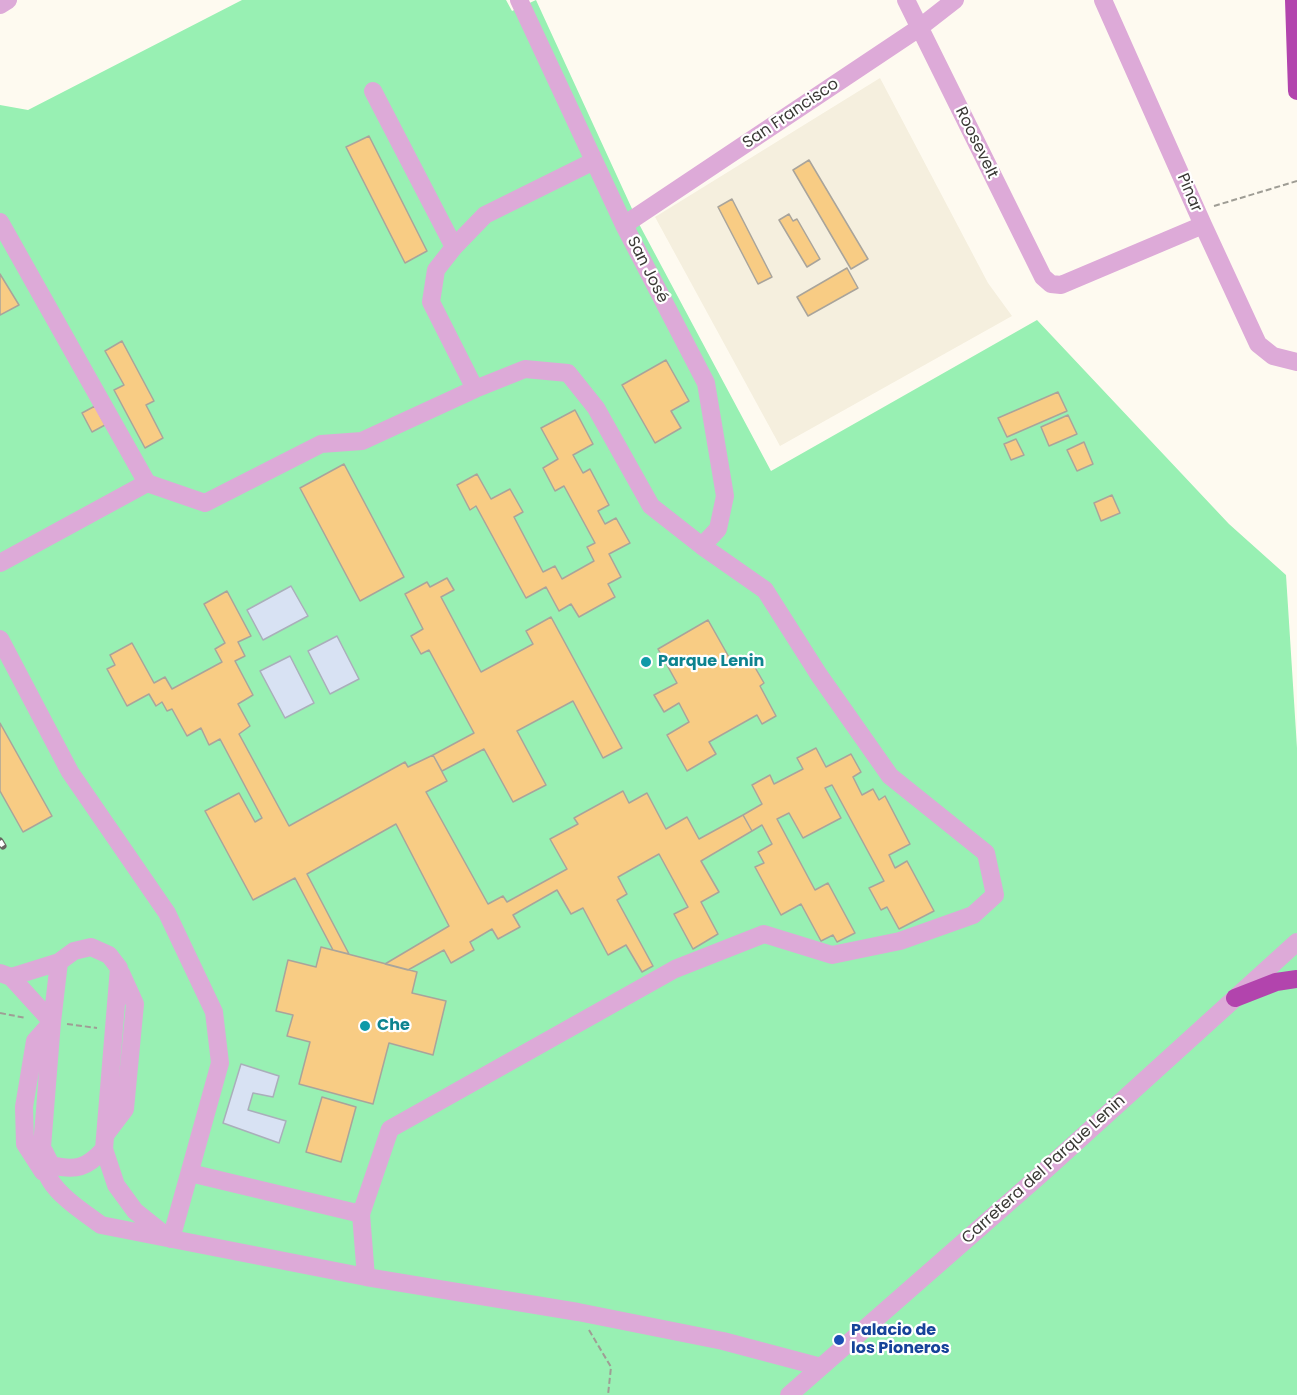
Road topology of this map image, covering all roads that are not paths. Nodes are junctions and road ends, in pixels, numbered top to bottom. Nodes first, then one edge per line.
1 (8, 0) edge
2 (519, 0) edge
3 (906, 0) edge
4 (955, 0) edge
5 (1103, 0) edge
6 (1294, 0) edge
7 (0, 4) edge
8 (919, 28) junction
9 (372, 91) dead end
10 (1297, 91) edge
11 (594, 160) junction
12 (1200, 218) junction
13 (0, 222) edge
14 (624, 225) junction
15 (454, 247) junction
16 (1297, 362) edge
17 (475, 389) junction
18 (147, 483) junction
19 (702, 546) junction
20 (0, 562) edge
21 (0, 639) edge
22 (1297, 942) edge
23 (58, 962) junction
24 (6, 975) edge
25 (1297, 979) edge
26 (1235, 998) junction
27 (52, 1022) junction
28 (104, 1142) junction
29 (42, 1147) junction
30 (190, 1173) junction
31 (50, 1180) junction
32 (361, 1214) junction
33 (171, 1239) junction
34 (366, 1277) junction
35 (821, 1367) junction
36 (789, 1395) edge

1 - 7 street
2 - 11 street, San José
3 - 8 street, Roosevelt
4 - 8 street, San Francisco
5 - 12 street, Pinar
6 - 10 highway
8 - 12 street, Roosevelt
8 - 14 street, San Francisco
9 - 15 street
11 - 14 street, San José
11 - 15 street
12 - 16 street, Pinar
13 - 18 street
14 - 19 street, San José
15 - 17 street
17 - 18 street
17 - 19 street
18 - 20 street
19 - 32 street
21 - 30 street
22 - 26 street, Carretera del Parque Lenin
23 - 24 street
23 - 27 street
23 - 28 street
24 - 27 street
25 - 26 highway
26 - 35 street, Carretera del Parque Lenin
27 - 29 street
27 - 31 street
28 - 29 street
28 - 33 street
29 - 31 street
30 - 32 street
30 - 33 street
31 - 33 street
32 - 34 street
33 - 34 street
34 - 35 street
35 - 36 street, Carretera del Parque Lenin

